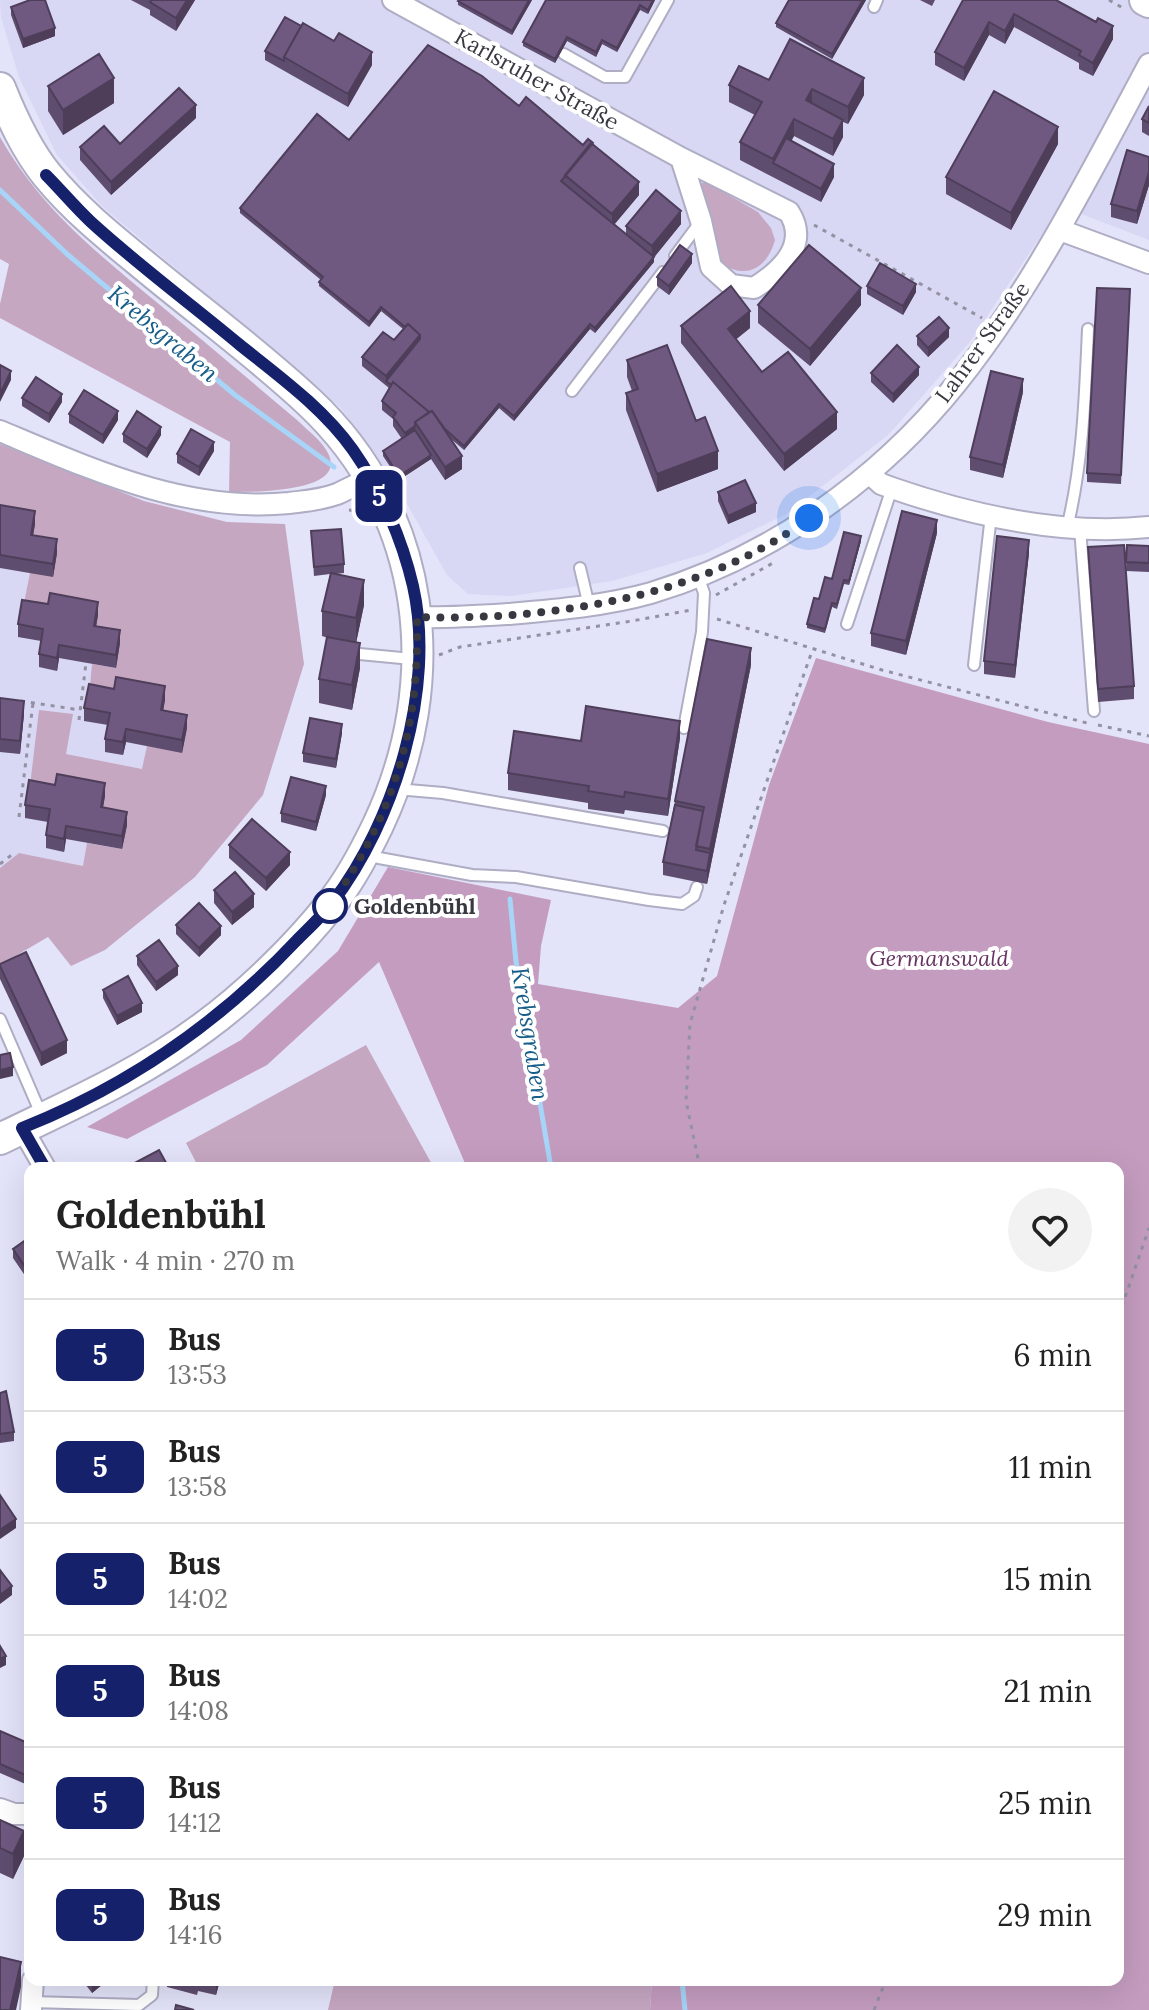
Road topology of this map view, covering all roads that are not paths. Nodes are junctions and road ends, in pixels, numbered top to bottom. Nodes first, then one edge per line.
1 (393, 0) edge
2 (668, 0) edge
3 (564, 54) edge
4 (1149, 64) edge
5 (0, 88) edge
6 (681, 158) junction
7 (701, 221) junction
8 (1060, 230) junction
9 (1149, 263) edge
10 (1088, 329) dead end
11 (572, 391) dead end
12 (0, 431) edge
13 (869, 473) junction
14 (370, 478) junction
15 (892, 488) junction
16 (991, 515) junction
17 (1149, 527) edge
18 (1073, 528) junction
19 (580, 568) dead end
20 (698, 576) junction
21 (589, 606) junction
22 (417, 617) junction
23 (847, 624) dead end
24 (341, 653) edge
25 (427, 658) junction
26 (974, 665) dead end
27 (1094, 711) dead end
28 (684, 728) dead end
29 (408, 790) dead end
30 (663, 831) dead end
31 (365, 852) junction
32 (697, 887) dead end
33 (0, 1019) edge
34 (22, 1129) edge
35 (41, 1162) edge
36 (0, 1809) edge
37 (24, 1814) edge
38 (33, 1986) edge
39 (153, 1986) edge
40 (32, 2006) edge

1 - 6 street, Karlsruher Straße
2 - 3 lane
4 - 8 street, Lahrer Straße
5 - 14 street
6 - 7 street
6 - 7 street, Karlsruher Straße
7 - 11 lane
8 - 9 street
8 - 13 street, Lahrer Straße
10 - 18 lane
12 - 14 street
13 - 15 street
13 - 20 street, Lahrer Straße
14 - 22 street
15 - 16 street
15 - 23 lane
16 - 18 street
16 - 26 lane
17 - 18 street
18 - 27 lane
19 - 21 lane
20 - 21 street, Lahrer Straße
20 - 28 lane
21 - 22 street, Lahrer Straße
22 - 25 street
24 - 25 lane
25 - 31 street
29 - 30 lane
31 - 32 lane
31 - 34 street
33 - 34 lane
34 - 35 street
36 - 37 street
38 - 40 street
39 - 40 lane

